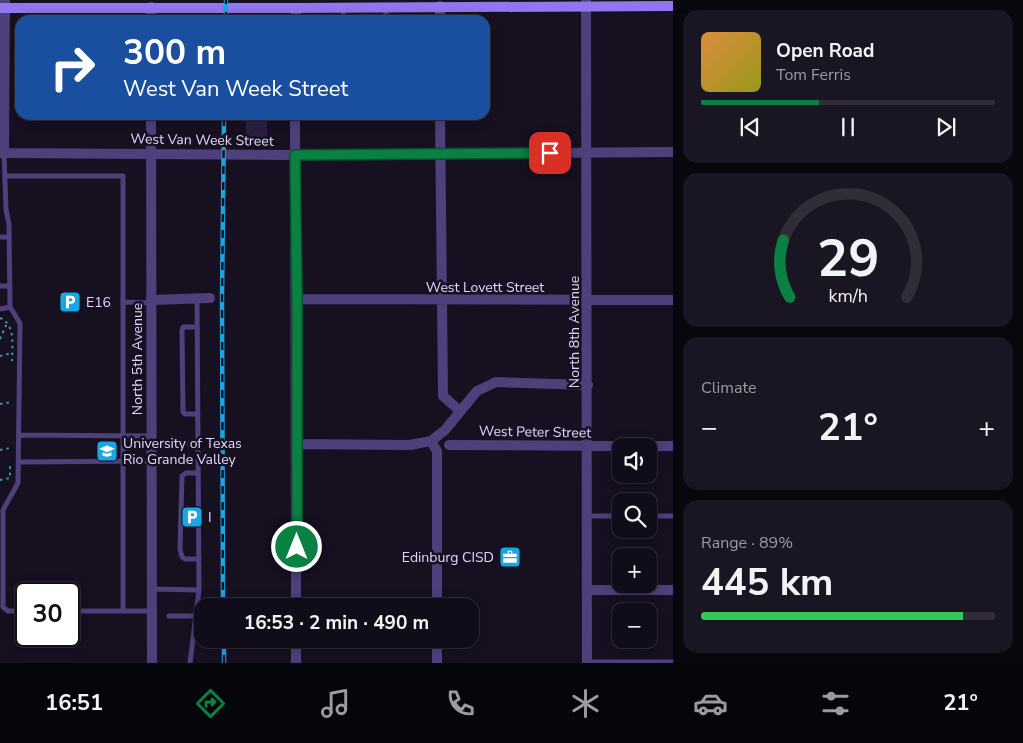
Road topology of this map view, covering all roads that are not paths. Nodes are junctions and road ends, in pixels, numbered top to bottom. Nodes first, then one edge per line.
1 (369, 3) edge
2 (586, 3) edge
3 (151, 4) edge
4 (3, 5) edge
5 (440, 6) junction
6 (673, 6) edge
7 (386, 7) junction
8 (296, 8) junction
9 (343, 8) junction
10 (296, 15) edge
11 (344, 15) edge
12 (386, 15) edge
13 (440, 15) edge
14 (151, 120) edge
15 (295, 120) edge
16 (440, 120) edge
17 (2, 152) edge
18 (673, 152) edge
19 (151, 153) junction
20 (440, 153) junction
21 (587, 153) junction
22 (295, 155) junction
23 (5, 176) junction
24 (0, 237) edge
25 (9, 237) junction
26 (0, 286) edge
27 (10, 286) junction
28 (197, 298) junction
29 (210, 298) dead end
30 (297, 299) junction
31 (588, 300) junction
32 (673, 300) edge
33 (151, 301) junction
34 (443, 301) junction
35 (123, 302) junction
36 (10, 307) junction
37 (0, 309) edge
38 (198, 327) junction
39 (588, 385) junction
40 (460, 410) junction
41 (198, 414) junction
42 (19, 435) junction
43 (123, 436) junction
44 (151, 440) junction
45 (431, 442) junction
46 (198, 444) junction
47 (297, 444) junction
48 (449, 445) dead end
49 (588, 446) junction
50 (612, 446) edge
51 (657, 446) edge
52 (673, 446) edge
53 (123, 461) junction
54 (151, 461) junction
55 (18, 462) junction
56 (198, 473) junction
57 (587, 516) junction
58 (612, 516) edge
59 (657, 516) edge
60 (673, 516) edge
61 (198, 560) junction
62 (151, 589) junction
63 (199, 590) junction
64 (587, 590) junction
65 (673, 590) edge
66 (198, 598) edge
67 (296, 598) edge
68 (437, 598) edge
69 (15, 611) edge
70 (80, 611) edge
71 (123, 611) junction
72 (151, 611) junction
73 (170, 616) dead end
74 (194, 616) edge
75 (194, 632) edge
76 (296, 648) edge
77 (437, 648) edge
78 (673, 662) edge
79 (152, 663) edge
80 (190, 663) edge
81 (296, 663) edge
82 (437, 663) edge
83 (588, 663) edge

1 - 7 main road
1 - 9 main road
2 - 5 main road
2 - 6 main road
2 - 21 street, North 8th Avenue
3 - 4 main road
3 - 8 main road
4 - 17 street
5 - 7 main road
5 - 13 street
7 - 12 lane
8 - 9 main road
8 - 10 street
9 - 11 lane
14 - 19 street, North 5th Avenue
15 - 22 street
16 - 20 street
17 - 19 street, West Van Week Street
17 - 23 lane
18 - 21 street, West Van Week Street
19 - 22 street, West Van Week Street
19 - 33 street, North 5th Avenue
20 - 21 street, West Van Week Street
20 - 22 street, West Van Week Street
20 - 34 street
21 - 31 street, North 8th Avenue
22 - 30 street
23 - 25 lane
23 - 35 lane
24 - 25 lane
25 - 27 lane
26 - 27 lane
27 - 36 lane
28 - 29 street
28 - 33 street
28 - 38 lane
30 - 34 street, West Lovett Street
30 - 47 street
31 - 32 street, West Lovett Street
31 - 34 street, West Lovett Street
31 - 39 street, North 8th Avenue
33 - 35 lane
33 - 44 street, North 5th Avenue
34 - 40 street
35 - 43 lane
36 - 37 lane
36 - 42 lane
38 - 41 lane
38 - 41 lane
39 - 40 street
39 - 49 street, North 8th Avenue
40 - 45 street
41 - 46 lane
42 - 43 lane
42 - 55 lane
43 - 44 lane
43 - 53 lane
44 - 46 lane
44 - 54 street, North 5th Avenue
45 - 47 street
45 - 68 street
46 - 56 lane
47 - 67 street
48 - 49 street, West Peter Street
49 - 50 street, West Peter Street
49 - 57 street, North 8th Avenue
51 - 52 street
53 - 54 lane
53 - 55 lane
53 - 71 lane
54 - 62 street, North 5th Avenue
55 - 69 lane
56 - 61 lane
56 - 61 lane
57 - 58 lane
57 - 64 street, North 8th Avenue
59 - 60 lane
61 - 63 lane
62 - 63 lane
62 - 72 street, North 5th Avenue
63 - 66 lane
64 - 65 street
64 - 83 street, North 8th Avenue
70 - 71 lane
71 - 72 lane
72 - 79 street, North 5th Avenue
73 - 74 lane
75 - 80 lane
76 - 81 street
77 - 82 street
78 - 83 lane

